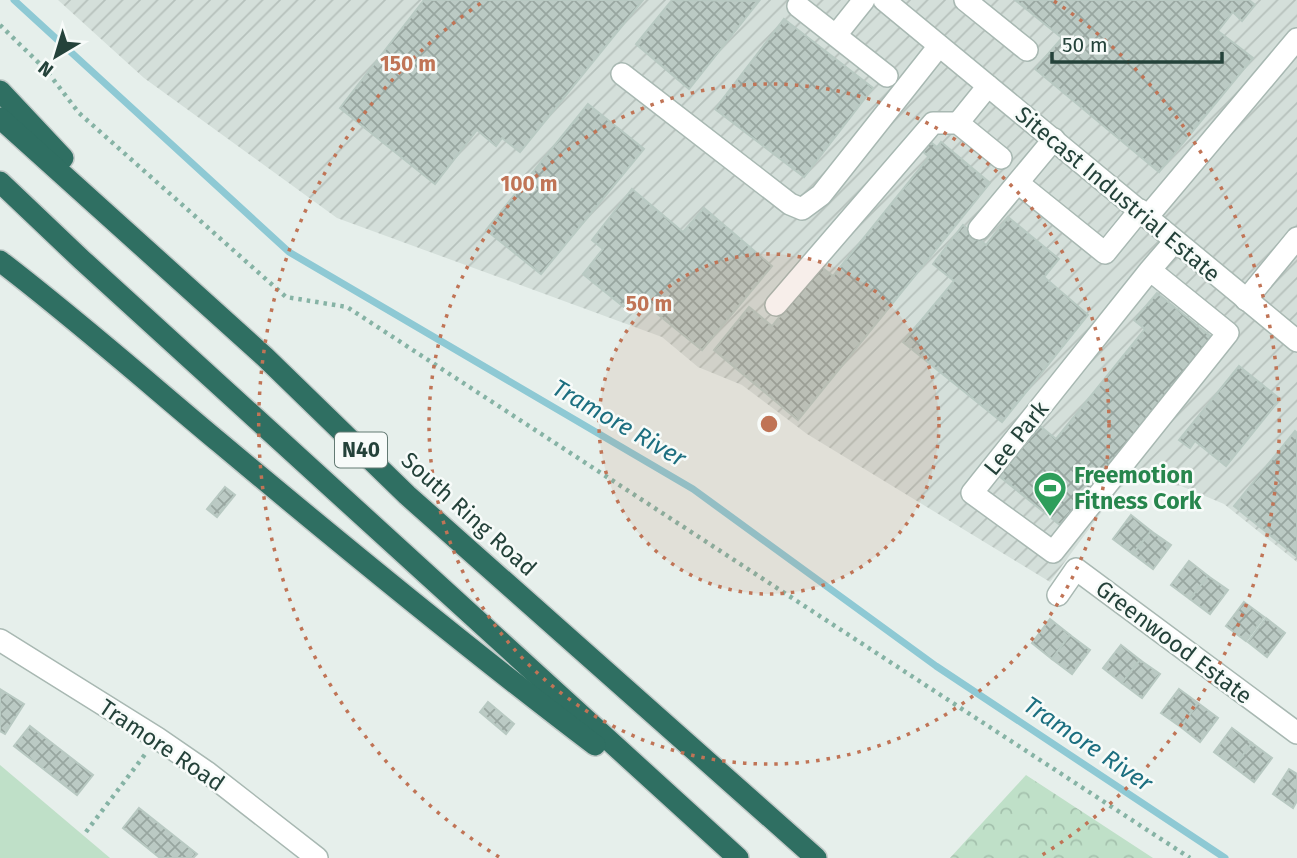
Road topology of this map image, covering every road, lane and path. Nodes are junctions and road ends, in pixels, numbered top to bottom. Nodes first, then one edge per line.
1 (864, 0) edge
2 (884, 0) edge
3 (965, 0) edge
4 (798, 6) dead end
5 (0, 25) edge
6 (835, 36) junction
7 (1297, 39) edge
8 (939, 46) junction
9 (1027, 50) dead end
10 (622, 74) dead end
11 (887, 76) dead end
12 (988, 86) junction
13 (0, 90) edge
14 (0, 118) edge
15 (957, 123) junction
16 (1054, 139) junction
17 (1001, 158) dead end
18 (0, 182) edge
19 (1018, 183) junction
20 (1144, 213) junction
21 (979, 229) dead end
22 (1175, 242) junction
23 (1293, 251) edge
24 (156, 257) junction
25 (0, 261) edge
26 (1150, 270) junction
27 (1246, 300) junction
28 (776, 305) dead end
29 (1297, 341) edge
30 (1058, 595) dead end
31 (0, 640) edge
32 (1297, 733) edge
33 (157, 738) junction
34 (692, 817) junction
35 (86, 832) dead end
36 (317, 858) edge
37 (738, 858) edge
38 (816, 858) edge
39 (1190, 858) edge

1 - 6 street
2 - 8 street, Sitecast Industrial Estate
3 - 9 street
4 - 6 street
5 - 39 path
6 - 11 street
7 - 20 street
8 - 10 street
8 - 12 street, Sitecast Industrial Estate
12 - 15 street
12 - 16 street, Sitecast Industrial Estate
13 - 24 highway
14 - 24 highway, South Ring Road / N40
15 - 17 street
15 - 28 street
16 - 19 street
16 - 20 street, Sitecast Industrial Estate
18 - 34 highway, N40
19 - 20 street
19 - 21 street
20 - 22 street, Sitecast Industrial Estate
22 - 26 street, Lee Park
22 - 27 street, Sitecast Industrial Estate
23 - 27 street
24 - 38 highway, South Ring Road / N40
25 - 34 highway
26 - 26 street, Lee Park
27 - 29 street, Sitecast Industrial Estate
30 - 32 street, Greenwood Estate
31 - 33 street, Tramore Road
33 - 35 path
33 - 36 street, Tramore Road
34 - 37 highway, N40

